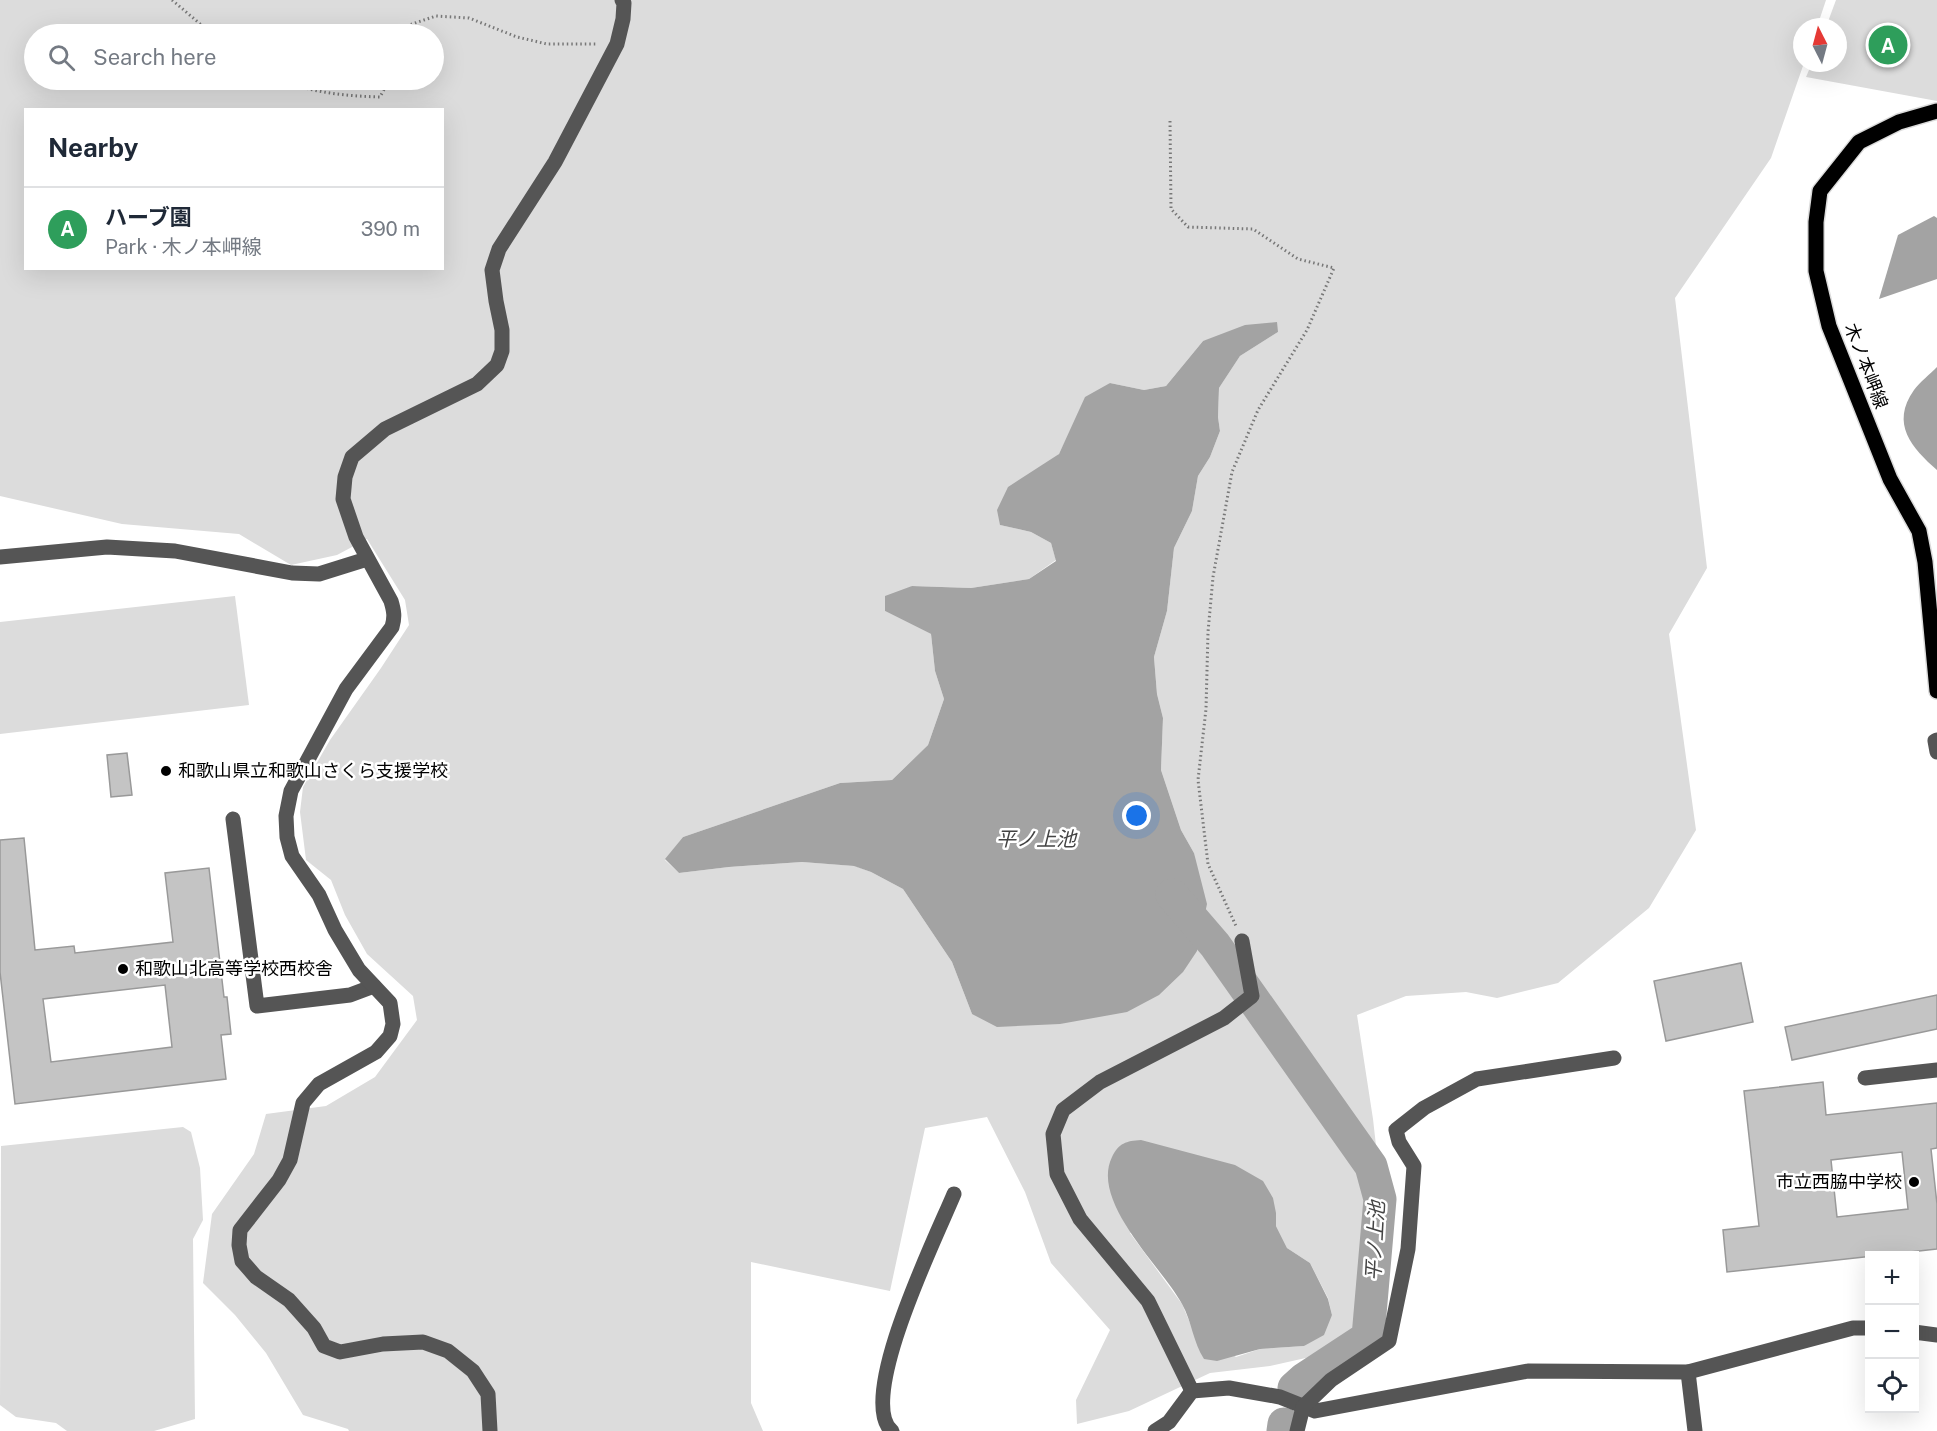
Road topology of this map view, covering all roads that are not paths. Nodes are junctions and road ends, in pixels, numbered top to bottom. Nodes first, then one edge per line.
1 (622, 0) edge
2 (1937, 111) edge
3 (0, 557) edge
4 (367, 559) junction
5 (1937, 691) edge
6 (1937, 740) edge
7 (1937, 752) edge
8 (233, 819) dead end
9 (1242, 941) road end
10 (374, 986) junction
11 (1614, 1058) dead end
12 (1937, 1070) edge
13 (1865, 1078) dead end
14 (954, 1194) dead end
15 (1865, 1328) edge
16 (1919, 1333) edge
17 (1937, 1335) edge
18 (1688, 1372) junction
19 (1192, 1391) junction
20 (1303, 1407) junction
21 (490, 1431) edge
22 (892, 1431) edge
23 (1155, 1431) edge
24 (1297, 1431) edge
25 (1695, 1431) edge

1 - 4 street
2 - 5 main road, 木ノ本岬線
3 - 4 street
4 - 10 street
6 - 7 street
8 - 10 street
9 - 19 street
10 - 21 street
11 - 20 street
12 - 13 street
14 - 22 street
15 - 18 street
16 - 17 street
18 - 20 street
18 - 25 street
19 - 20 street
19 - 23 street
20 - 24 street

